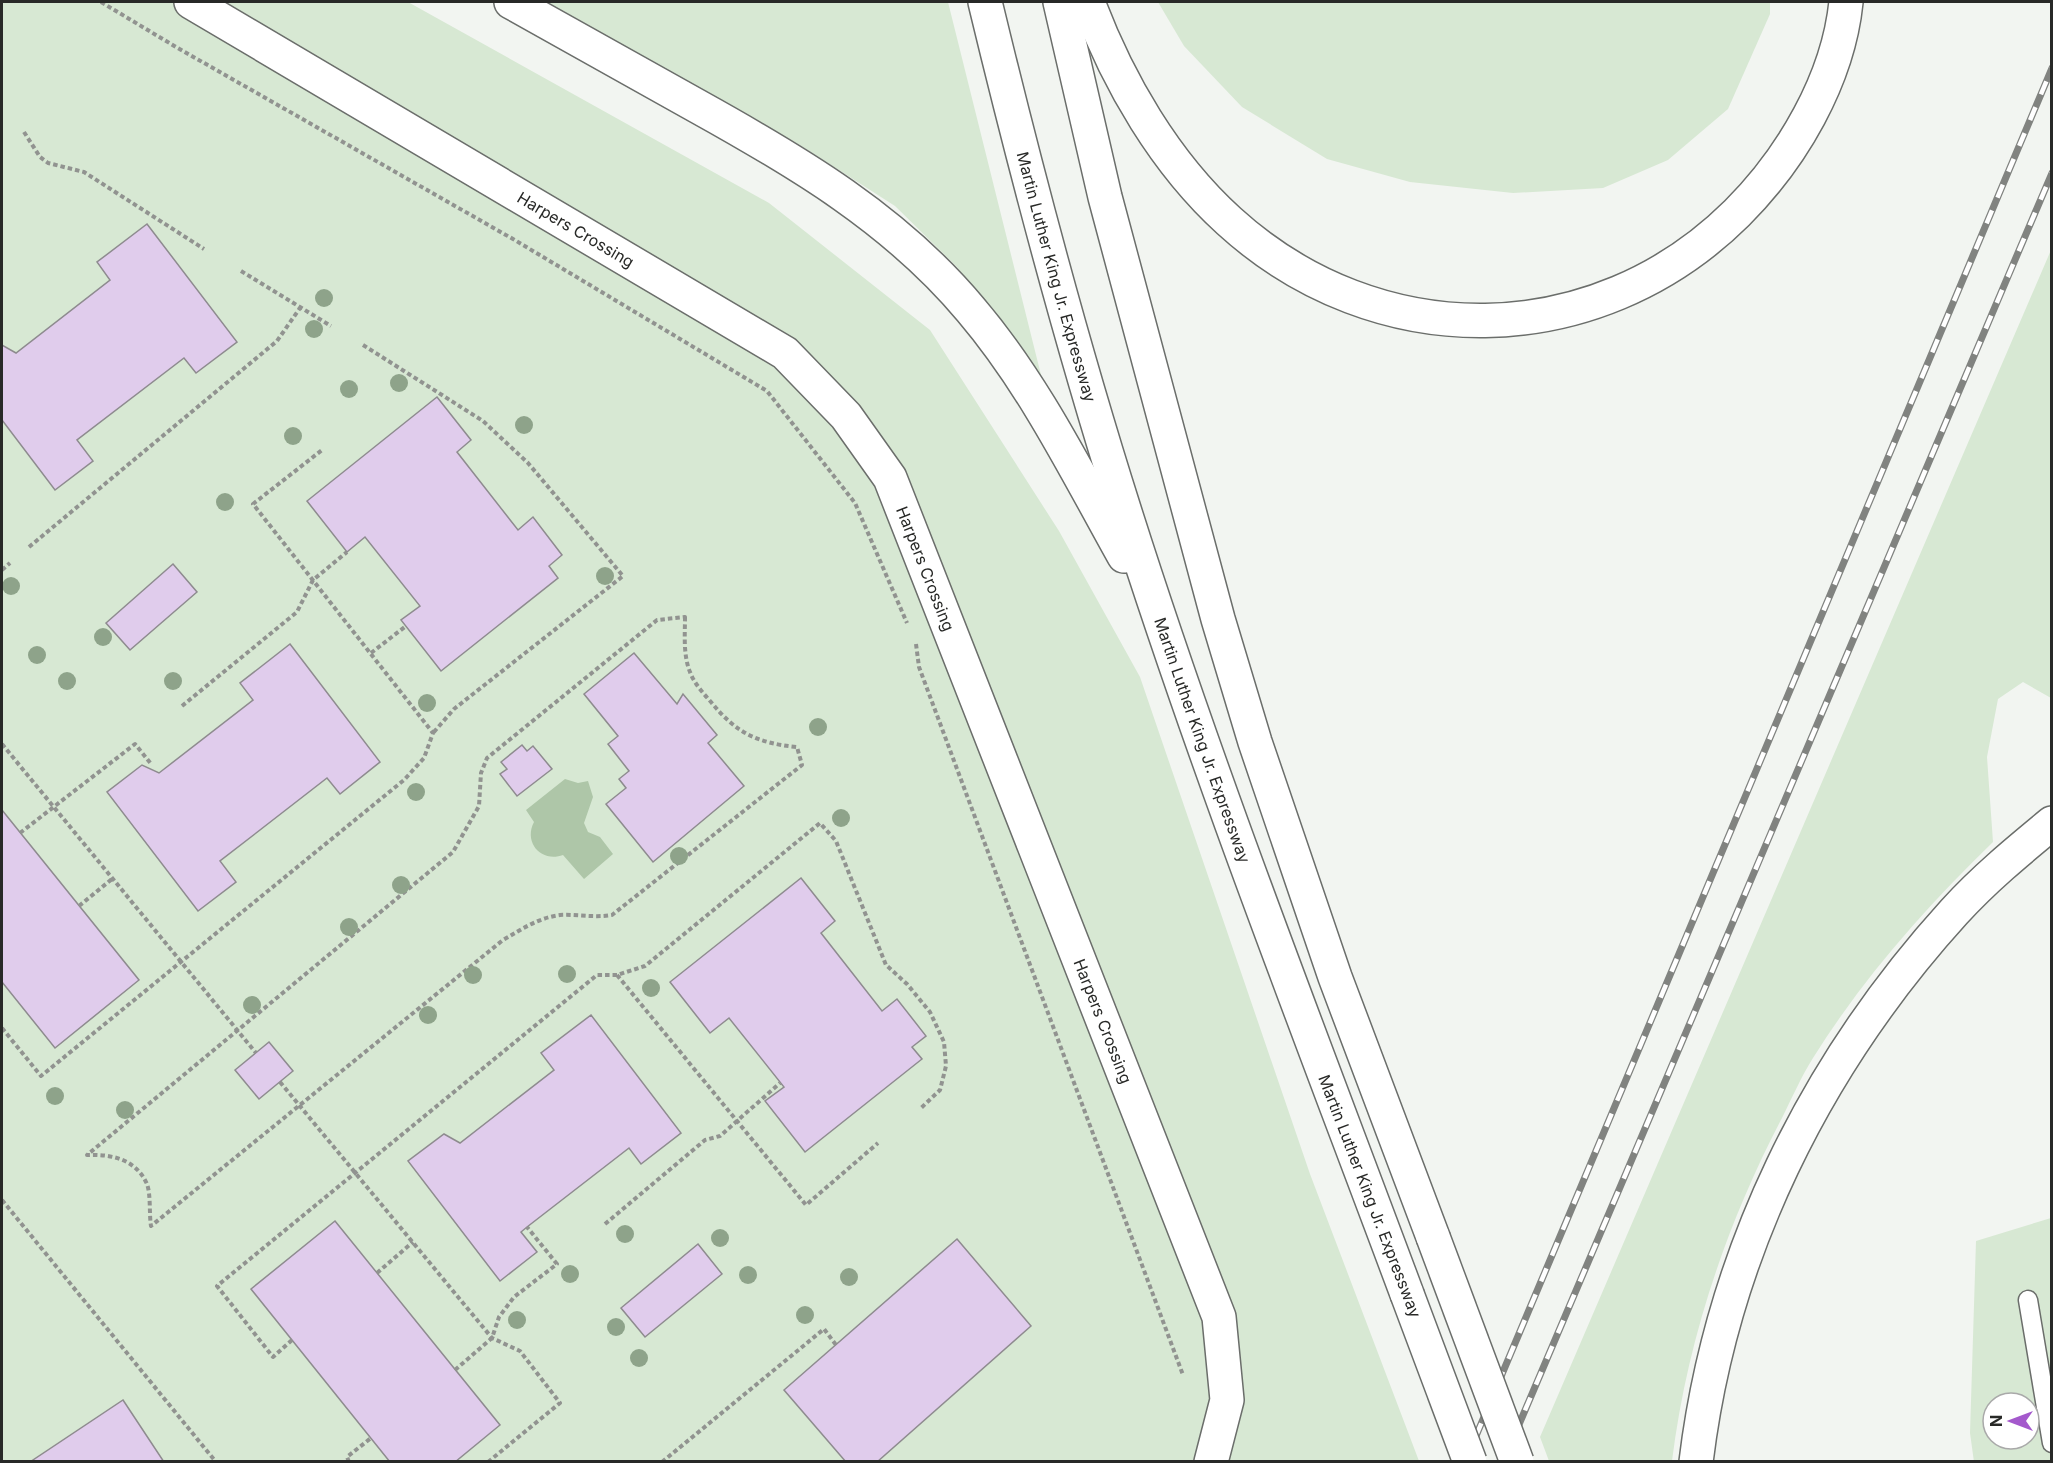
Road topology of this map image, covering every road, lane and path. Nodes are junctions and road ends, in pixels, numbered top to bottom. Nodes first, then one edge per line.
1 (101, 2) edge
2 (192, 2) edge
3 (511, 2) edge
4 (985, 2) edge
5 (1060, 2) edge
6 (1088, 2) edge
7 (1846, 2) edge
8 (24, 132) dead end
9 (204, 249) dead end
10 (241, 271) dead end
11 (300, 308) junction
12 (331, 326) dead end
13 (363, 345) dead end
14 (322, 450) dead end
15 (30, 547) dead end
16 (346, 552) dead end
17 (10, 562) dead end
18 (2, 570) edge
19 (313, 580) junction
20 (406, 626) dead end
21 (1165, 631) junction
22 (912, 633) dead end
23 (916, 642) dead end
24 (371, 653) junction
25 (182, 706) dead end
26 (433, 733) junction
27 (2, 744) edge
28 (152, 765) dead end
29 (54, 807) junction
30 (2052, 823) edge
31 (20, 833) dead end
32 (112, 879) junction
33 (79, 906) dead end
34 (180, 962) junction
35 (617, 975) junction
36 (2, 1028) edge
37 (237, 1030) junction
38 (256, 1053) dead end
39 (280, 1082) dead end
40 (780, 1083) dead end
41 (300, 1105) junction
42 (920, 1109) dead end
43 (737, 1121) junction
44 (878, 1143) dead end
45 (357, 1173) junction
46 (2, 1200) edge
47 (605, 1224) dead end
48 (527, 1227) dead end
49 (413, 1242) junction
50 (377, 1273) dead end
51 (2028, 1300) dead end
52 (492, 1338) junction
53 (292, 1340) dead end
54 (836, 1345) dead end
55 (455, 1370) dead end
56 (1184, 1375) dead end
57 (370, 1438) dead end
58 (2052, 1443) edge
59 (216, 1461) edge
60 (349, 1461) edge
61 (488, 1461) edge
62 (662, 1461) edge
63 (1211, 1461) edge
64 (1470, 1461) edge
65 (1517, 1461) edge
66 (1696, 1461) edge

1 - 22 path
2 - 63 main road, Harpers Crossing
3 - 21 main road
4 - 21 main road, Martin Luther King Jr. Expressway
5 - 65 main road, bridge
6 - 7 main road
8 - 9 path
10 - 11 path
11 - 12 path
11 - 15 path
13 - 26 path
14 - 19 path
16 - 19 path
17 - 18 path
19 - 24 path
19 - 25 path
20 - 24 path
21 - 64 main road, Martin Luther King Jr. Expressway, bridge
23 - 56 path
24 - 26 path
26 - 34 path
27 - 29 path
28 - 29 path
29 - 31 path
29 - 32 path
30 - 66 main road
32 - 33 path
32 - 34 path
34 - 36 path
34 - 37 path
35 - 42 path
35 - 43 path
35 - 45 path
37 - 38 path
37 - 41 path
37 - 41 path
39 - 41 path
40 - 43 path
41 - 45 path
43 - 44 path
43 - 47 path
45 - 49 path
45 - 53 path
46 - 59 path
48 - 52 path
49 - 50 path
49 - 52 path
51 - 58 lane
52 - 55 path
52 - 61 path
54 - 62 path
57 - 60 path

